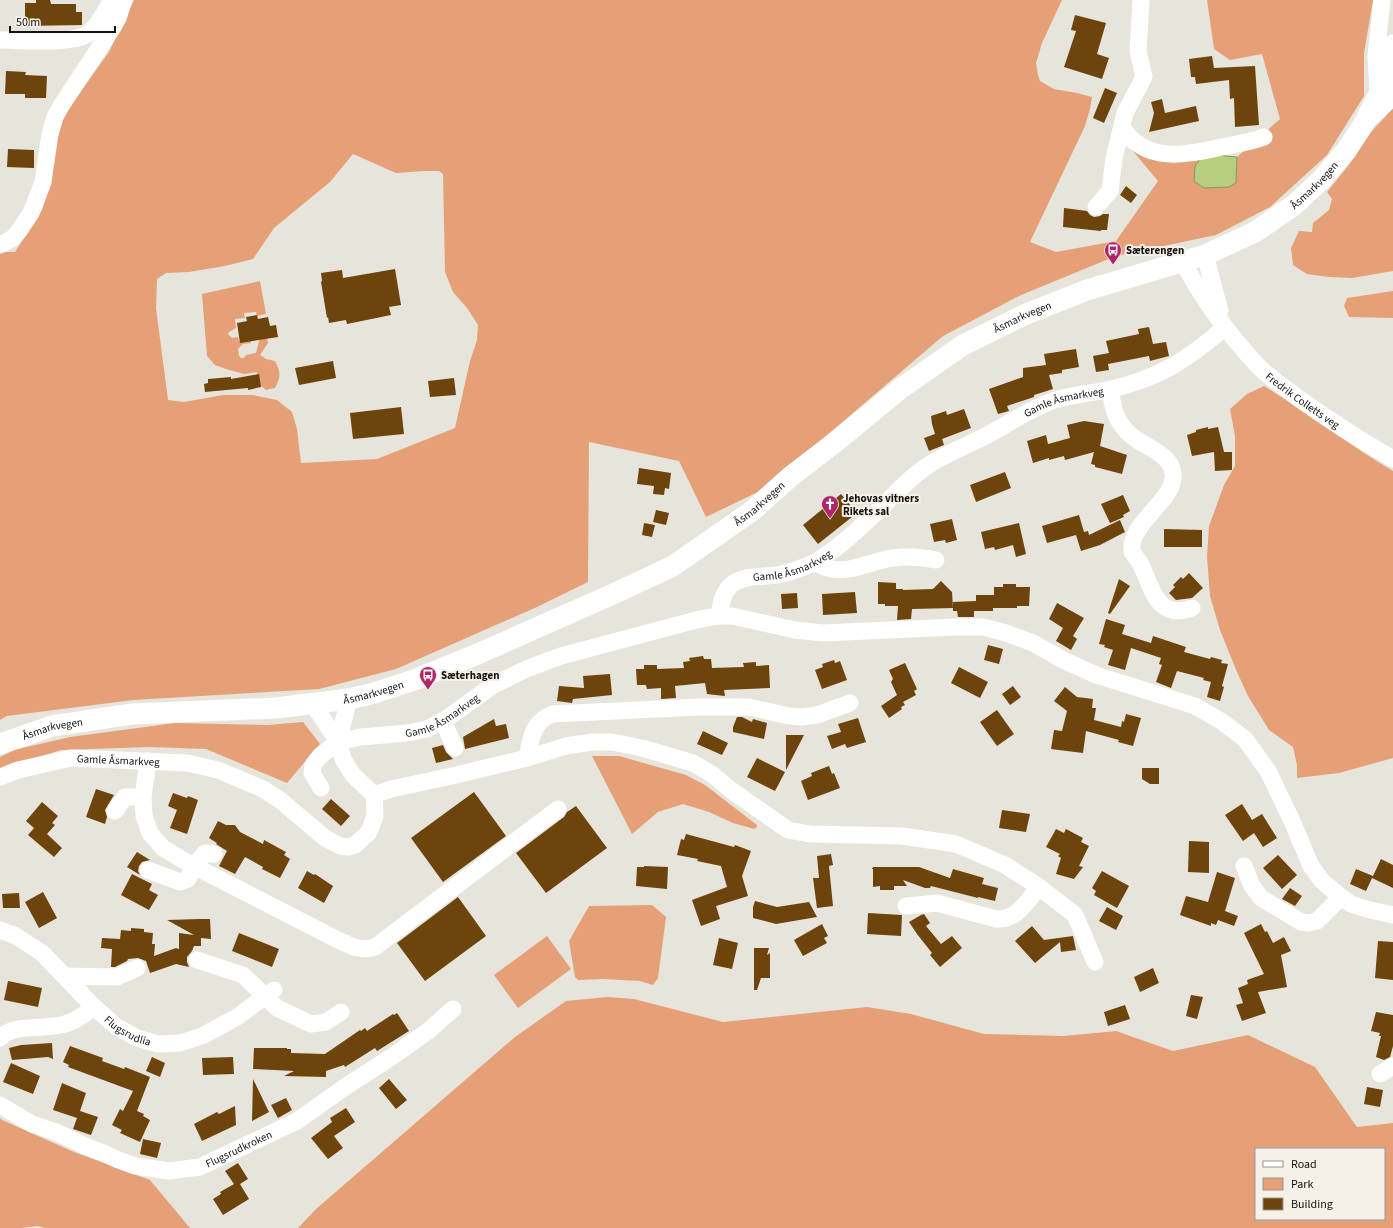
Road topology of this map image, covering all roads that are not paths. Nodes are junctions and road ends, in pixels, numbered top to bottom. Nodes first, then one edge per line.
1 (112, 0) edge
2 (124, 0) edge
3 (1141, 0) edge
4 (1382, 0) edge
5 (0, 40) edge
6 (1393, 45) edge
7 (1386, 92) edge
8 (1122, 127) junction
9 (1264, 137) dead end
10 (1096, 207) dead end
11 (0, 245) edge
12 (1205, 255) junction
13 (1183, 262) junction
14 (1225, 327) junction
15 (1110, 389) junction
16 (1393, 459) edge
17 (936, 560) dead end
18 (815, 562) junction
19 (1192, 608) dead end
20 (719, 616) junction
21 (349, 699) junction
22 (850, 703) dead end
23 (314, 704) junction
24 (442, 722) junction
25 (338, 742) junction
26 (0, 744) edge
27 (455, 748) dead end
28 (527, 758) junction
29 (148, 761) junction
30 (0, 777) edge
31 (321, 788) dead end
32 (374, 795) junction
33 (144, 797) junction
34 (558, 809) dead end
35 (115, 811) dead end
36 (214, 854) dead end
37 (194, 866) junction
38 (1244, 866) dead end
39 (148, 870) dead end
40 (1039, 887) junction
41 (1341, 897) junction
42 (906, 906) dead end
43 (1393, 915) edge
44 (0, 930) edge
45 (197, 960) dead end
46 (1095, 962) dead end
47 (137, 968) dead end
48 (64, 976) junction
49 (270, 993) junction
50 (94, 1007) junction
51 (453, 1009) dead end
52 (342, 1012) dead end
53 (0, 1038) edge
54 (0, 1105) edge

1 - 5 street
2 - 11 street
3 - 8 street
4 - 7 street
6 - 7 main road, Åsmarkvegen
7 - 12 main road, Åsmarkvegen
8 - 9 street
8 - 10 street
12 - 13 main road, Åsmarkvegen
12 - 14 street, Fredrik Colletts veg
13 - 14 street, Fredrik Colletts veg
13 - 21 main road, Åsmarkvegen
14 - 15 street, Gamle Åsmarkveg
14 - 16 street, Fredrik Colletts veg
15 - 18 street, Gamle Åsmarkveg
15 - 19 street
17 - 18 street
18 - 20 street, Gamle Åsmarkveg
20 - 24 street, Gamle Åsmarkveg
20 - 41 street
21 - 23 main road, Åsmarkvegen
21 - 25 street
22 - 28 street
23 - 25 street
23 - 26 main road, Åsmarkvegen
24 - 25 street, Gamle Åsmarkveg
24 - 27 street
25 - 31 street
25 - 32 street
28 - 32 street
28 - 40 street
29 - 30 street, Gamle Åsmarkveg
29 - 32 street, Gamle Åsmarkveg
29 - 33 street
33 - 35 street
33 - 37 street
34 - 37 street
36 - 37 street
37 - 39 street
38 - 41 street
40 - 42 street
40 - 46 street
41 - 43 street
44 - 48 street, Flugsrudlia
45 - 49 street
47 - 48 street
48 - 50 street, Flugsrudlia
49 - 50 street, Flugsrudlia
49 - 52 street
50 - 53 street
51 - 54 street, Flugsrudkroken

